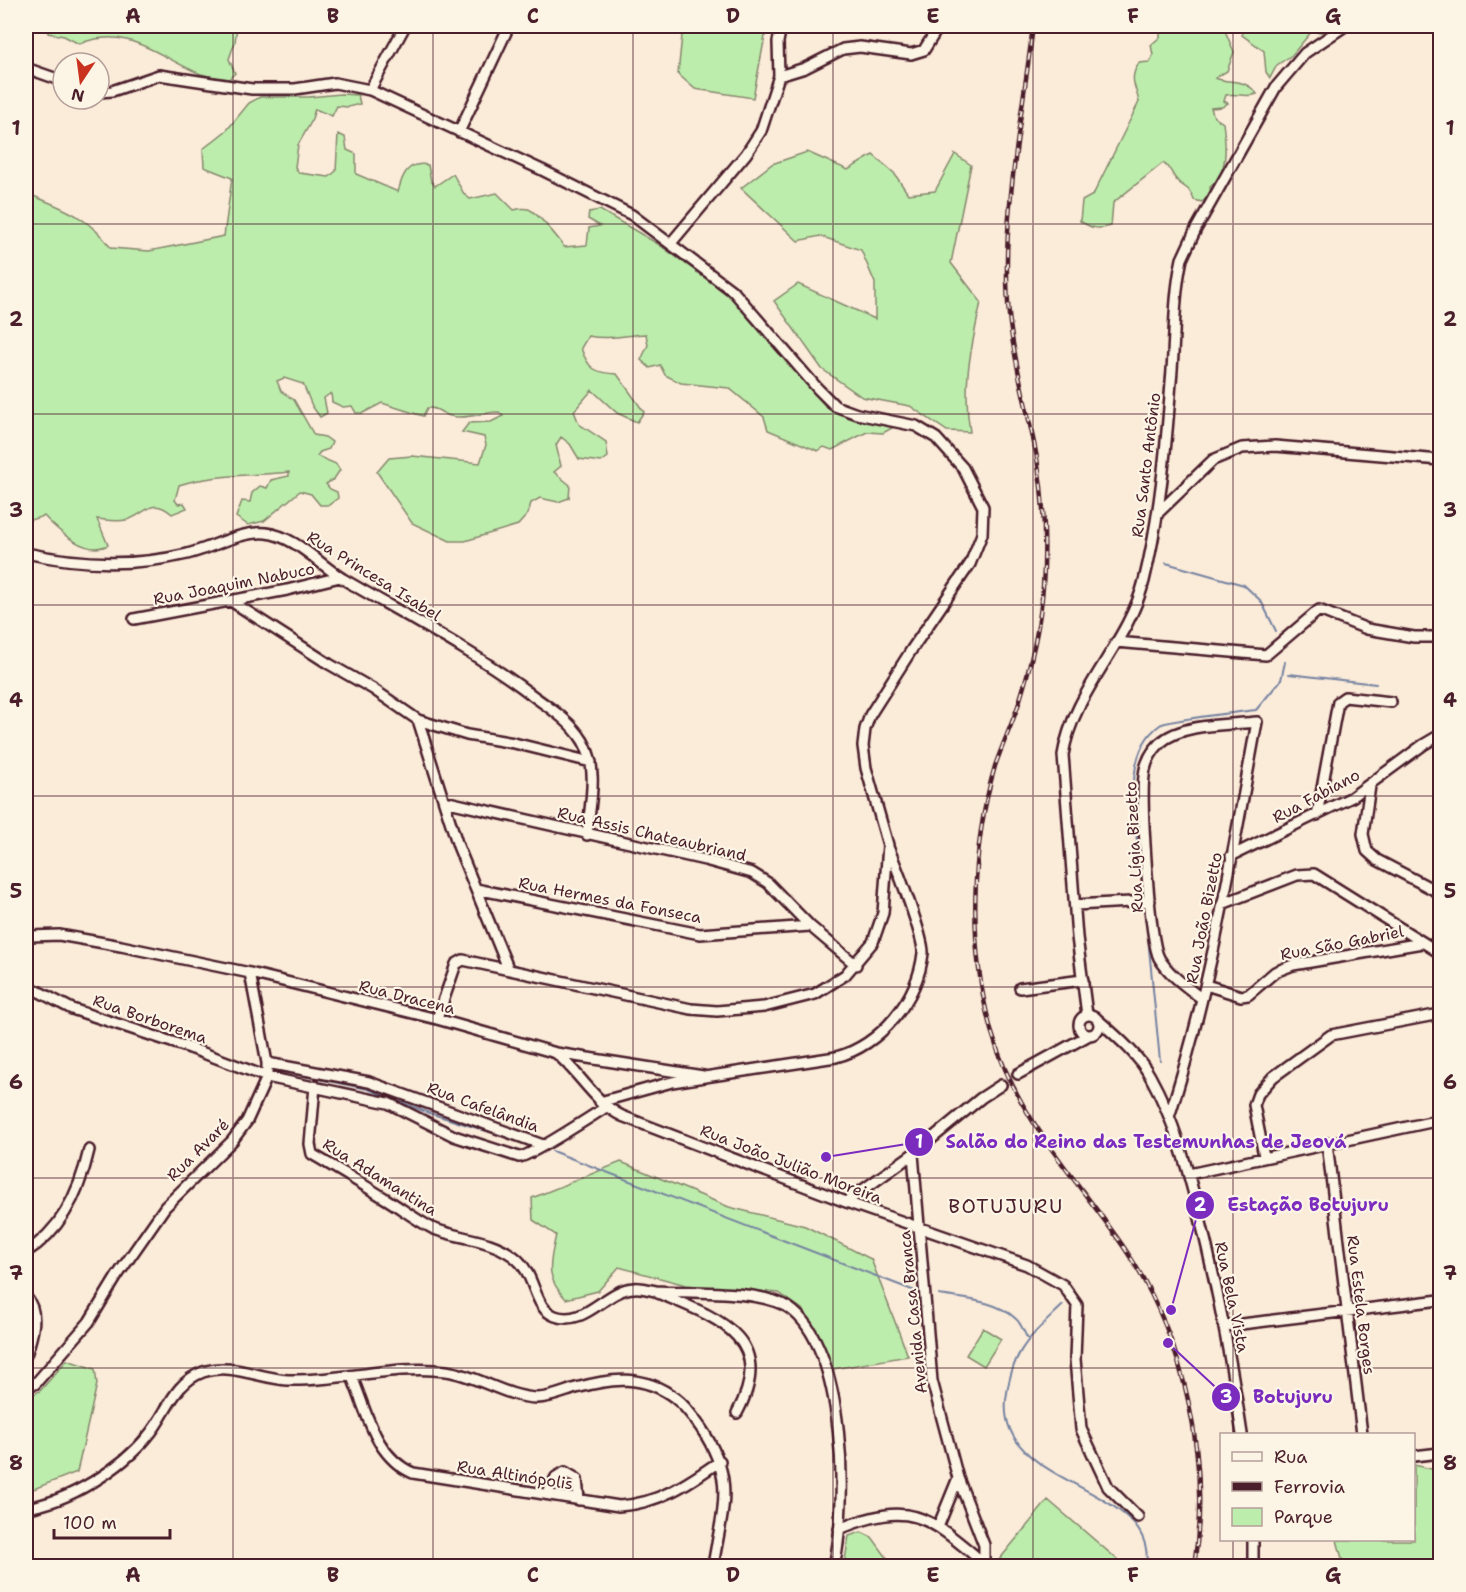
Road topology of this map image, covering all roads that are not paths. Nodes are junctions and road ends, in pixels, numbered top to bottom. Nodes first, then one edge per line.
1 (405, 26) edge
2 (509, 26) edge
3 (781, 26) edge
4 (939, 26) edge
5 (1345, 26) edge
6 (26, 68) edge
7 (779, 76) junction
8 (51, 77) edge
9 (370, 90) junction
10 (111, 91) edge
11 (459, 132) junction
12 (671, 243) junction
13 (1440, 460) edge
14 (1158, 513) junction
15 (26, 553) edge
16 (340, 577) junction
17 (231, 601) junction
18 (134, 619) dead end
19 (1440, 637) edge
20 (1116, 642) junction
21 (1391, 702) dead end
22 (417, 720) junction
23 (1257, 722) joint
24 (1440, 735) edge
25 (591, 762) junction
26 (1370, 786) junction
27 (444, 801) junction
28 (1317, 815) junction
29 (587, 834) junction
30 (888, 845) junction
31 (1231, 856) junction
32 (476, 889) junction
33 (1440, 893) edge
34 (1150, 900) junction
35 (1222, 904) junction
36 (1075, 905) junction
37 (810, 926) junction
38 (27, 936) edge
39 (1422, 943) junction
40 (1440, 953) edge
41 (855, 965) junction
42 (508, 968) junction
43 (250, 973) junction
44 (1083, 980) junction
45 (26, 985) edge
46 (1206, 985) junction
47 (1020, 988) dead end
48 (1202, 999) junction
49 (1440, 1014) edge
50 (1087, 1015) junction
51 (1097, 1018) junction
52 (437, 1019) junction
53 (1087, 1033) junction
54 (1120, 1040) junction
55 (556, 1053) junction
56 (267, 1063) junction
57 (1018, 1074) tunnel mouth
58 (703, 1076) junction
59 (267, 1077) junction
60 (1001, 1085) tunnel mouth
61 (315, 1086) junction
62 (603, 1105) junction
63 (1169, 1117) junction
64 (1440, 1120) edge
65 (1328, 1143) junction
66 (543, 1145) junction
67 (89, 1150) dead end
68 (913, 1154) junction
69 (1264, 1156) junction
70 (1189, 1174) junction
71 (846, 1203) junction
72 (919, 1227) junction
73 (26, 1252) edge
74 (653, 1290) junction
75 (26, 1297) edge
76 (1440, 1300) edge
77 (1346, 1311) junction
78 (1225, 1326) junction
79 (26, 1355) edge
80 (352, 1377) junction
81 (26, 1386) edge
82 (737, 1413) dead end
83 (1242, 1433) edge
84 (1362, 1433) edge
85 (1440, 1453) edge
86 (1415, 1455) edge
87 (720, 1461) junction
88 (958, 1478) junction
89 (547, 1494) junction
90 (579, 1500) junction
91 (26, 1508) edge
92 (1138, 1518) dead end
93 (938, 1527) junction
94 (838, 1529) junction
95 (1252, 1541) edge
96 (712, 1566) edge
97 (834, 1566) edge
98 (986, 1566) edge
99 (1253, 1566) edge

1 - 9 street
2 - 11 street
3 - 7 street
4 - 7 street
5 - 14 street, Rua Santo Antônio
6 - 8 street
7 - 12 street
9 - 10 street
9 - 11 street
11 - 12 street
12 - 30 street
13 - 14 street
14 - 20 street, Rua Santo Antônio
15 - 16 street, Rua Princesa Isabel
16 - 17 street, Rua Joaquim Nabuco
16 - 25 street, Rua Princesa Isabel
17 - 18 street, Rua Joaquim Nabuco
17 - 22 street
19 - 20 street
20 - 36 street, Rua Santo Antônio
21 - 28 street
22 - 25 street
22 - 27 street
23 - 31 street, Rua João Bizetto
23 - 34 street, Rua Lígia Bizetto
24 - 26 street, Rua Fabiano
25 - 29 street, Rua Princesa Isabel
26 - 28 street, Rua Fabiano
26 - 33 street
27 - 29 street, Rua Assis Chateaubriand
27 - 32 street
28 - 31 street, Rua Fabiano
29 - 37 street, Rua Assis Chateaubriand
30 - 41 street
30 - 58 street
31 - 35 street, Rua João Bizetto
32 - 37 street, Rua Hermes da Fonseca
32 - 42 street
34 - 36 street
34 - 48 street, Rua Lígia Bizetto
35 - 39 street, Rua São Gabriel
35 - 46 street, Rua João Bizetto
36 - 44 street, Rua Santo Antônio
37 - 41 street, Rua Assis Chateaubriand
38 - 43 street
39 - 40 street, Rua São Gabriel
39 - 46 street, Rua São Gabriel
41 - 42 street
42 - 52 street
43 - 52 street, Rua Dracena
43 - 56 street, Rua Avaré
44 - 47 street
44 - 50 street, Rua Santo Antônio
45 - 59 street, Rua Borborema
46 - 48 street, Rua João Bizetto
48 - 63 street, Rua João Bizetto
49 - 69 street
50 - 51 street, Rua Bela Vista
50 - 53 street
51 - 53 street
51 - 54 street, Rua Bela Vista
52 - 55 street, Rua Dracena
53 - 54 street
53 - 57 street
54 - 63 street, Rua Bela Vista
55 - 58 street, Rua Dracena
55 - 62 street, Rua Dracena
56 - 59 street, Rua Avaré
56 - 66 street, Rua Cafelândia
58 - 62 street
59 - 61 street, Rua Cafelândia
59 - 81 street, Rua Avaré
60 - 68 street
61 - 66 street, Rua Cafelândia
61 - 74 street, Rua Adamantina
62 - 66 street
62 - 71 street, Rua João Julião Moreira
63 - 70 street, Rua Bela Vista
64 - 65 street
65 - 69 street
65 - 77 street, Rua Estela Borges
67 - 73 street
68 - 71 street
68 - 72 street, Avenida Casa Branca
69 - 70 street
70 - 78 street, Rua Bela Vista
71 - 72 street, Rua João Julião Moreira
72 - 88 street, Avenida Casa Branca
72 - 92 street, Rua João Julião Moreira
74 - 82 street
74 - 94 street, Rua Adamantina
75 - 79 street
76 - 77 street
77 - 78 street
77 - 84 street, Rua Estela Borges
78 - 83 street, Rua Bela Vista
80 - 87 street
80 - 89 street, Rua Altinópolis
80 - 91 street
85 - 86 street
87 - 90 street, Rua Altinópolis
87 - 96 street
88 - 93 street
88 - 98 street, Avenida Casa Branca
89 - 90 street, Rua Altinópolis
89 - 90 street
93 - 94 street
93 - 98 street
94 - 97 street, Rua Adamantina
95 - 99 street

